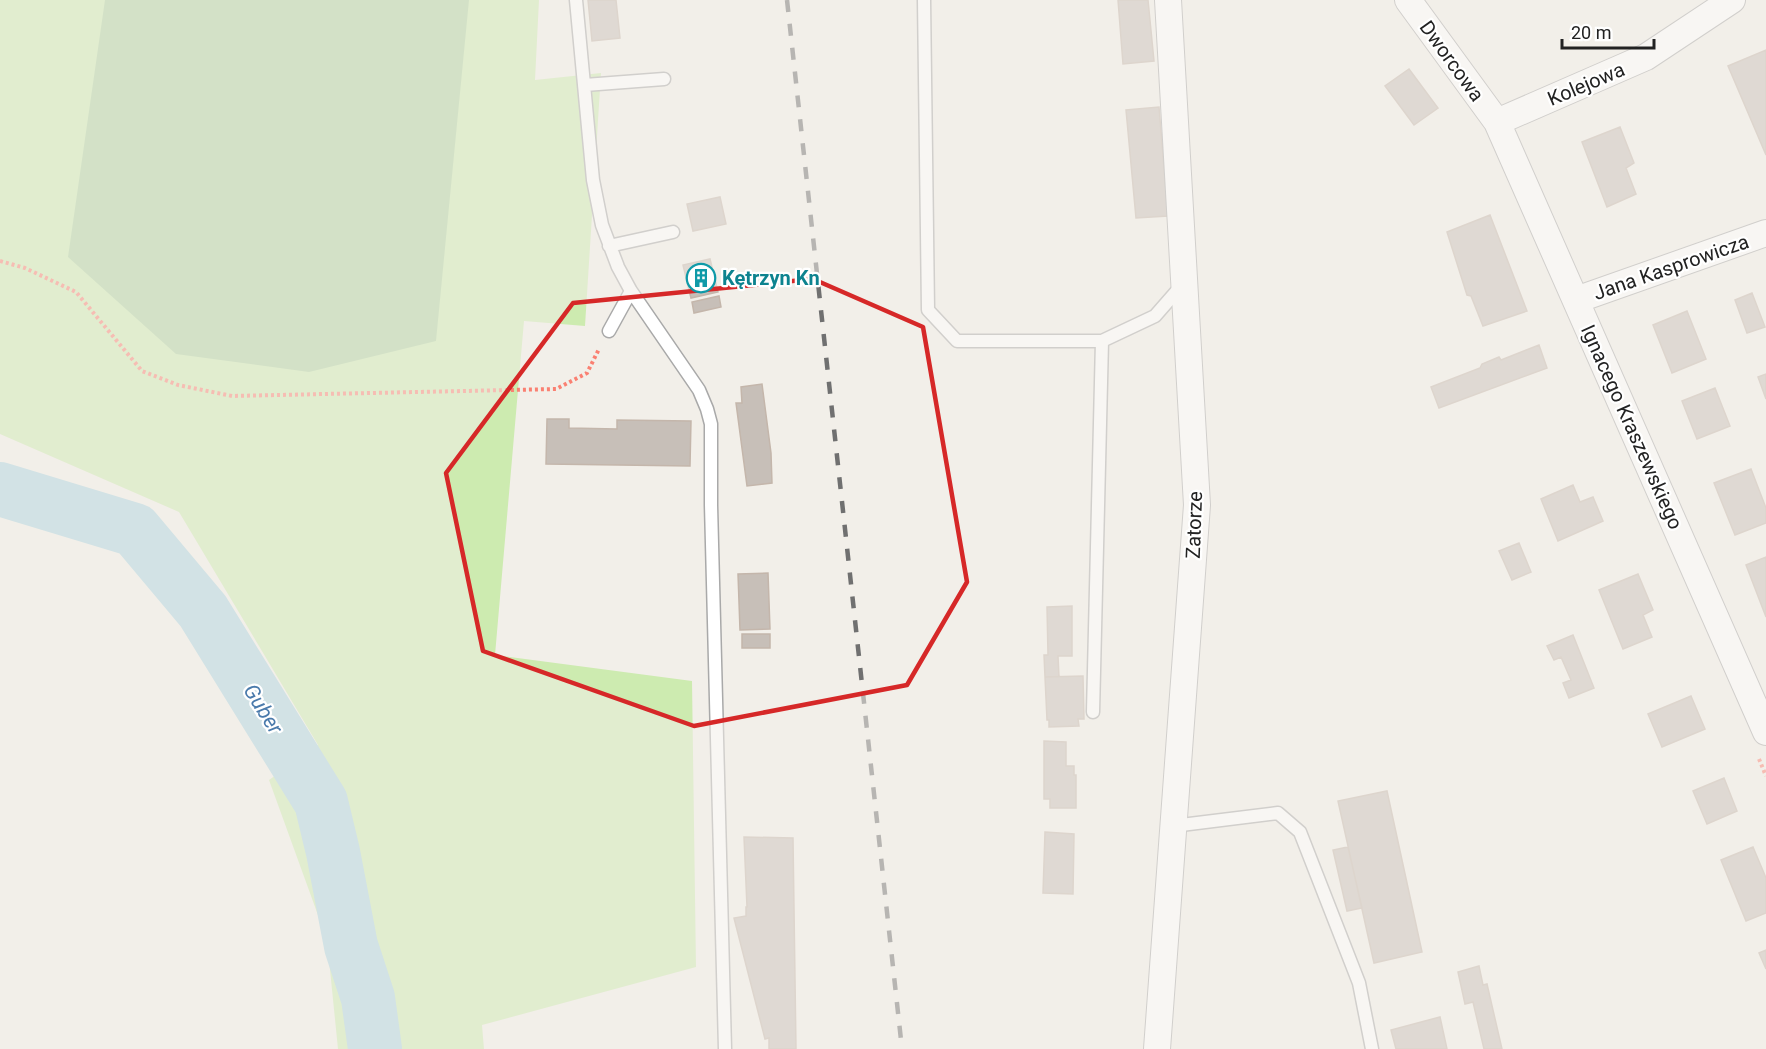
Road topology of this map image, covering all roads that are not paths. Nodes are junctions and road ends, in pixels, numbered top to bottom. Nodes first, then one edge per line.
1 (576, 0) edge
2 (924, 0) edge
3 (1168, 0) edge
4 (1408, 0) edge
5 (1732, 0) edge
6 (664, 79) dead end
7 (585, 85) junction
8 (1497, 122) junction
9 (673, 232) dead end
10 (1766, 233) edge
11 (609, 246) junction
12 (1185, 282) junction
13 (631, 291) junction
14 (1576, 300) junction
15 (609, 331) road end
16 (1102, 341) junction
17 (1094, 712) dead end
18 (1766, 732) edge
19 (1173, 826) junction
20 (725, 1049) edge
21 (1157, 1049) edge
22 (1372, 1049) edge

1 - 7 lane
2 - 16 lane
3 - 12 street, Zatorze
4 - 8 street, Dworcowa
5 - 8 street, Kolejowa
6 - 7 lane
7 - 11 lane
8 - 14 street, Ignacego Kraszewskiego
9 - 11 lane
10 - 14 street, Jana Kasprowicza
11 - 13 lane
12 - 16 lane
12 - 19 street, Zatorze
13 - 15 lane
13 - 20 lane
14 - 18 street, Ignacego Kraszewskiego
16 - 17 lane
19 - 21 street, Zatorze
19 - 22 lane

